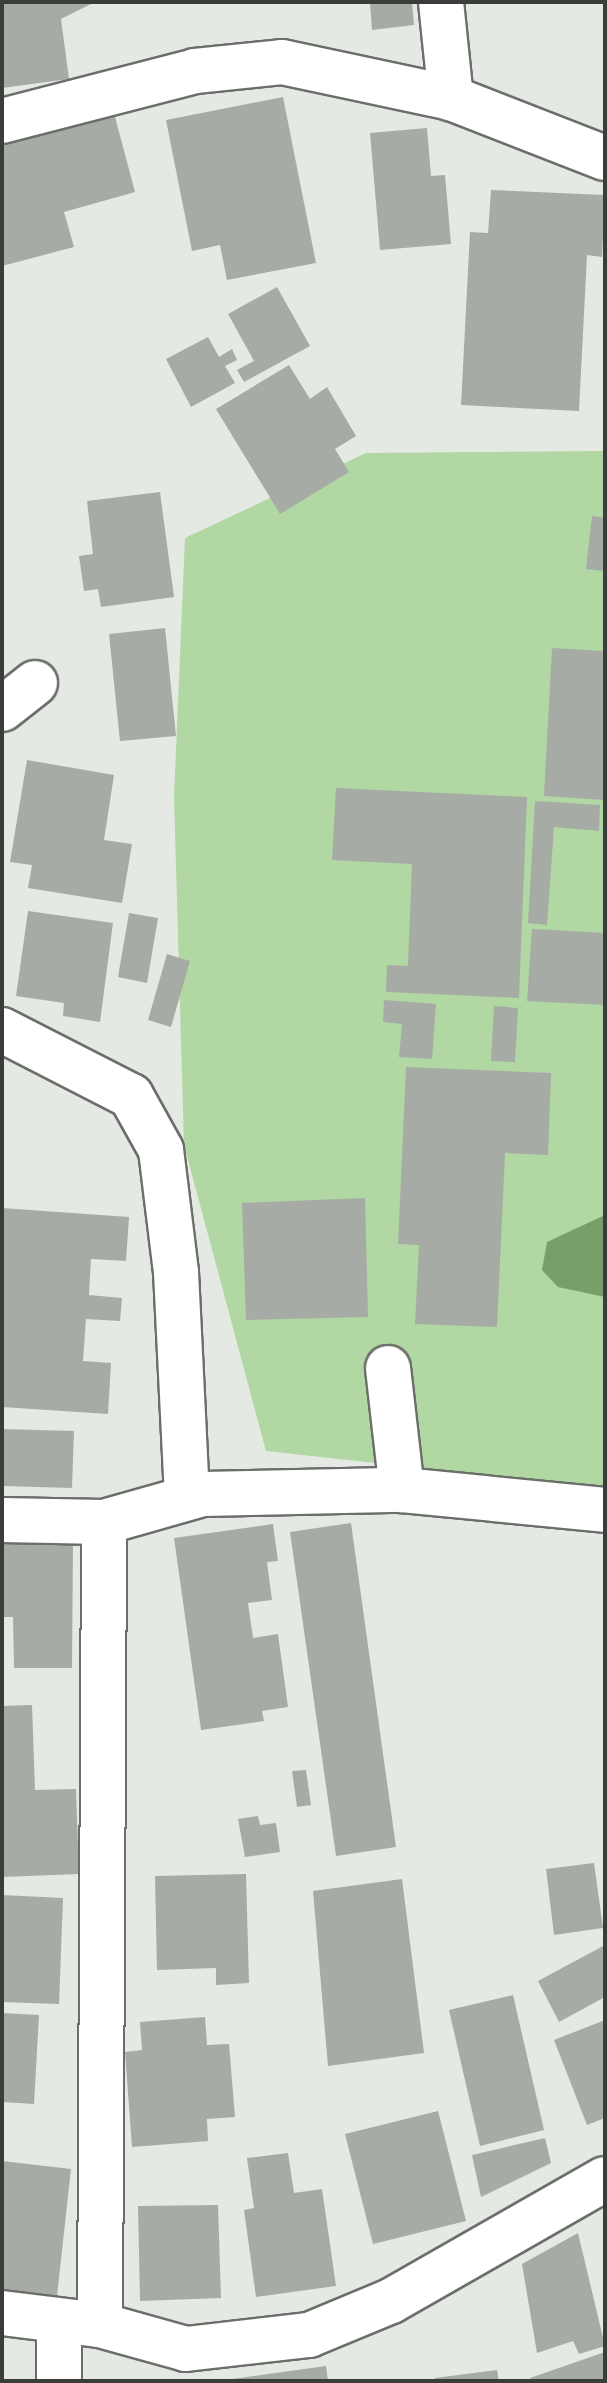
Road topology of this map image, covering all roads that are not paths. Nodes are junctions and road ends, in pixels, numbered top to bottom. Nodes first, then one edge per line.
1 (441, 2) edge
2 (451, 98) junction
3 (2, 121) edge
4 (605, 158) edge
5 (2, 1030) edge
6 (388, 1368) dead end
7 (402, 1490) junction
8 (187, 1498) junction
9 (605, 1510) edge
10 (2, 1520) edge
11 (104, 1522) junction
12 (605, 2179) edge
13 (2, 2313) edge
14 (80, 2325) junction
15 (59, 2381) edge

1 - 2 street
2 - 3 street
2 - 4 street
5 - 8 street
6 - 7 street
7 - 8 street
7 - 9 street
8 - 11 street
10 - 11 street
11 - 14 street
12 - 14 street
13 - 14 street
14 - 15 street

